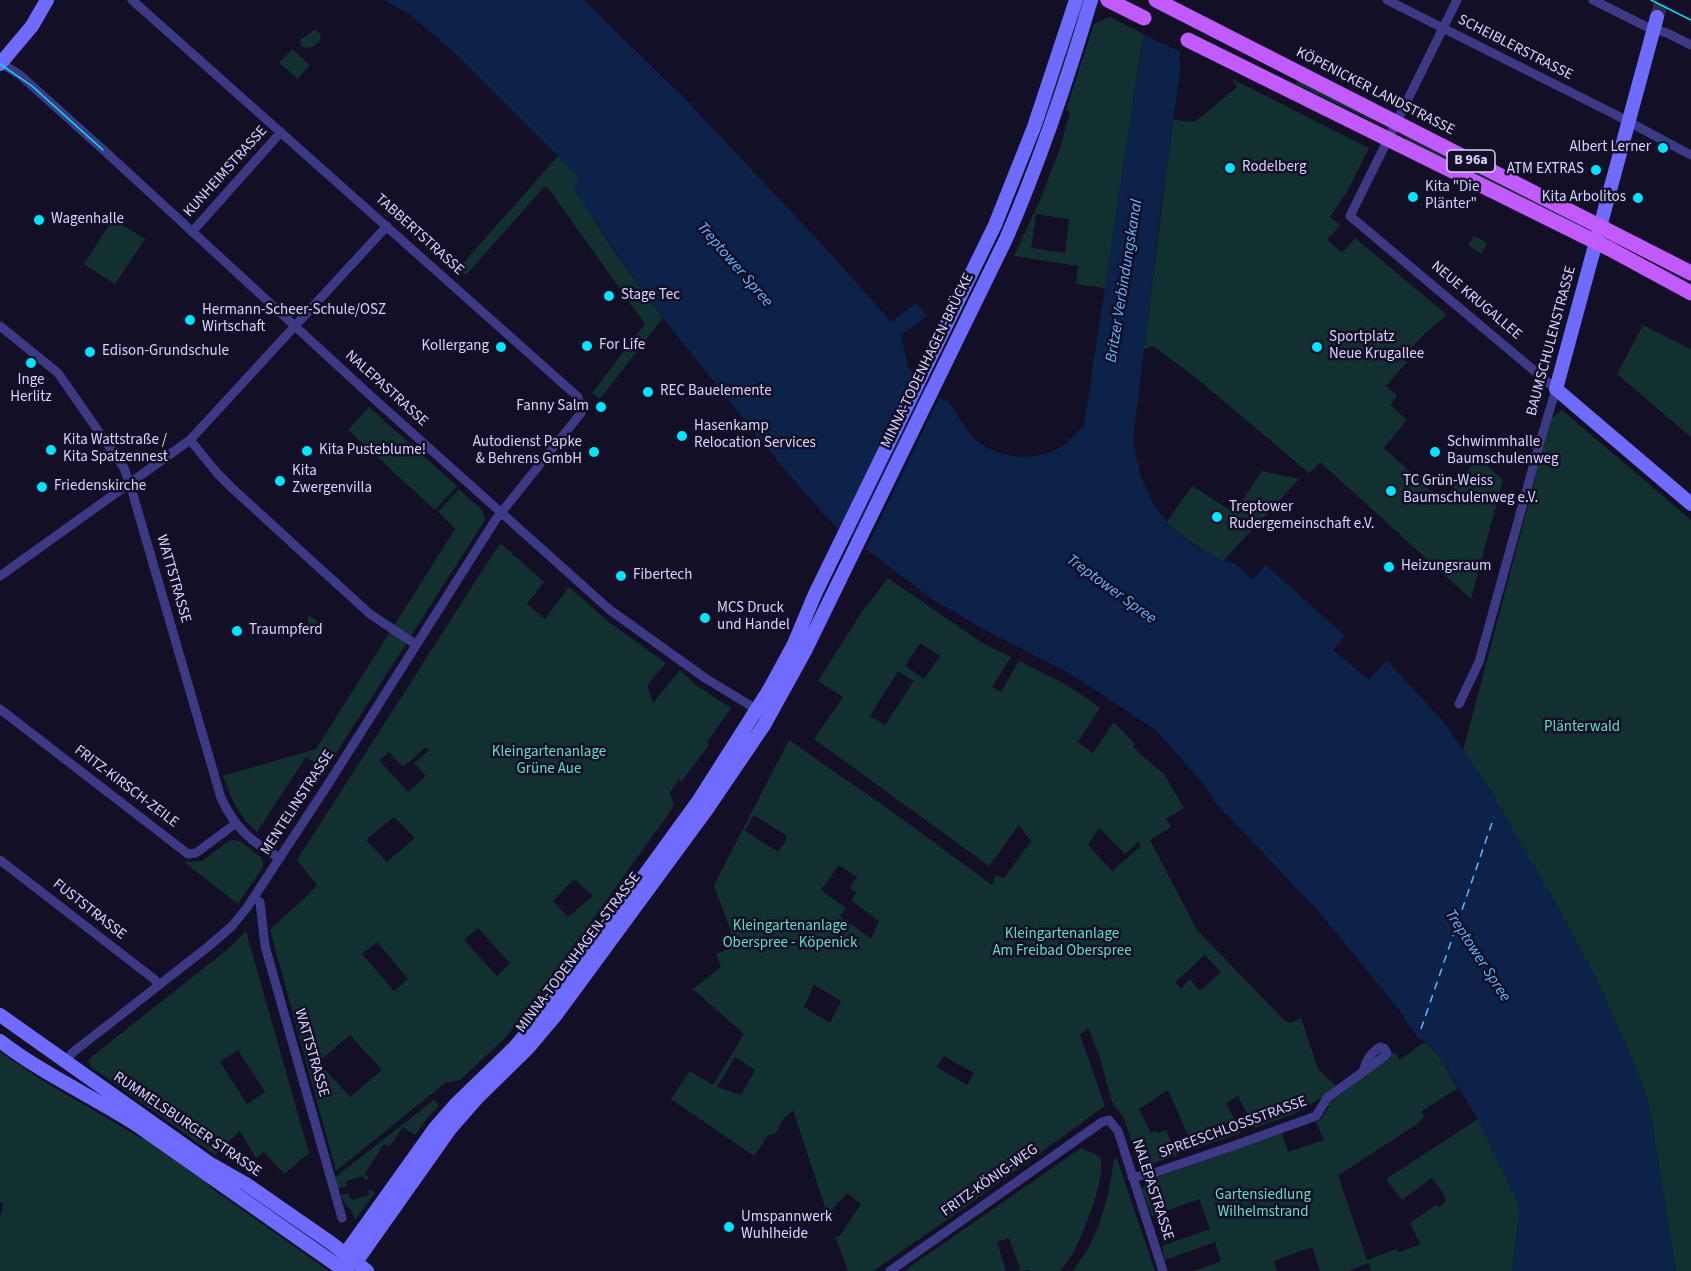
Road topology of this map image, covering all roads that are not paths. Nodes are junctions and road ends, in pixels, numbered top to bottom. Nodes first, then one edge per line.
1 (47, 0) edge
2 (132, 0) edge
3 (1076, 0) edge
4 (1091, 0) edge
5 (1108, 0) edge
6 (1156, 0) edge
7 (1387, 0) edge
8 (1457, 0) edge
9 (1593, 0) edge
10 (1144, 18) dead end
11 (1655, 23) junction
12 (1443, 28) junction
13 (1188, 40) dead end
14 (1235, 41) junction
15 (1691, 45) edge
16 (0, 63) edge
17 (1245, 69) junction
18 (1629, 123) junction
19 (1396, 124) junction
20 (281, 132) junction
21 (1388, 139) junction
22 (1691, 155) edge
23 (387, 226) junction
24 (192, 232) junction
25 (1598, 235) junction
26 (1691, 273) edge
27 (1691, 293) edge
28 (0, 326) edge
29 (296, 326) junction
30 (1556, 389) junction
31 (190, 440) junction
32 (130, 482) junction
33 (1691, 504) edge
34 (501, 512) junction
35 (0, 576) edge
36 (815, 594) joint
37 (830, 600) joint
38 (415, 644) junction
39 (1459, 704) dead end
40 (0, 709) edge
41 (763, 713) junction
42 (235, 824) junction
43 (280, 858) junction
44 (0, 860) edge
45 (254, 898) junction
46 (159, 985) junction
47 (0, 1015) edge
48 (0, 1041) edge
49 (66, 1062) junction
50 (1363, 1072) dead end
51 (1109, 1120) joint
52 (1132, 1177) junction
53 (342, 1218) dead end
54 (347, 1264) edge
55 (367, 1271) edge
56 (890, 1271) edge
57 (1163, 1271) edge

1 - 16 main road
2 - 20 street, TABBERTSTRASSE
3 - 36 main road, MINNA-TODENHAGEN-BRÜCKE
4 - 37 main road, MINNA-TODENHAGEN-BRÜCKE
5 - 10 main road
6 - 14 main road, KÖPENICKER LANDSTRASSE / B 96a
7 - 12 street, SCHEIBLERSTRASSE
8 - 12 street
9 - 11 street
11 - 15 street
11 - 18 main road, BAUMSCHULENSTRASSE
12 - 18 street, SCHEIBLERSTRASSE
12 - 19 street
13 - 17 main road, KÖPENICKER LANDSTRASSE / B 96a
14 - 17 main road
14 - 19 main road, KÖPENICKER LANDSTRASSE / B 96a
16 - 24 street, NALEPASTRASSE
17 - 21 main road, KÖPENICKER LANDSTRASSE / B 96a
18 - 22 street, SCHEIBLERSTRASSE
18 - 25 main road, BAUMSCHULENSTRASSE
19 - 21 street
19 - 25 main road, KÖPENICKER LANDSTRASSE / B 96a
20 - 23 street, TABBERTSTRASSE
20 - 24 street, KUNHEIMSTRASSE
21 - 25 main road, KÖPENICKER LANDSTRASSE / B 96a
21 - 30 street, NEUE KRUGALLEE
23 - 29 street
23 - 34 street, TABBERTSTRASSE
24 - 29 street, NALEPASTRASSE
25 - 26 main road, KÖPENICKER LANDSTRASSE / B 96a
25 - 27 main road, KÖPENICKER LANDSTRASSE / B 96a
25 - 30 main road, BAUMSCHULENSTRASSE
28 - 32 street, WATTSTRASSE
29 - 31 street
29 - 34 street, NALEPASTRASSE
30 - 33 main road, NEUE KRUGALLEE
30 - 39 street, BAUMSCHULENSTRASSE
31 - 32 street
31 - 38 street
32 - 35 street
32 - 42 street, WATTSTRASSE
34 - 38 street, MENTELINSTRASSE
34 - 41 street, NALEPASTRASSE
36 - 41 main road, MINNA-TODENHAGEN-STRASSE
37 - 41 main road, MINNA-TODENHAGEN-STRASSE
38 - 43 street, MENTELINSTRASSE
40 - 42 street, FRITZ-KIRSCH-ZEILE
41 - 54 main road, MINNA-TODENHAGEN-STRASSE
42 - 43 street, WATTSTRASSE
43 - 45 street, MENTELINSTRASSE
44 - 46 street, FUSTSTRASSE
45 - 46 street, MENTELINSTRASSE
45 - 53 street, WATTSTRASSE
46 - 49 street, MENTELINSTRASSE
47 - 49 main road, RUMMELSBURGER STRASSE
48 - 54 main road, RUMMELSBURGER STRASSE
49 - 54 main road, RUMMELSBURGER STRASSE
50 - 52 street, SPREESCHLOSSSTRASSE
51 - 52 street, NALEPASTRASSE
51 - 56 street, FRITZ-KÖNIG-WEG
52 - 57 street, NALEPASTRASSE
54 - 55 main road

